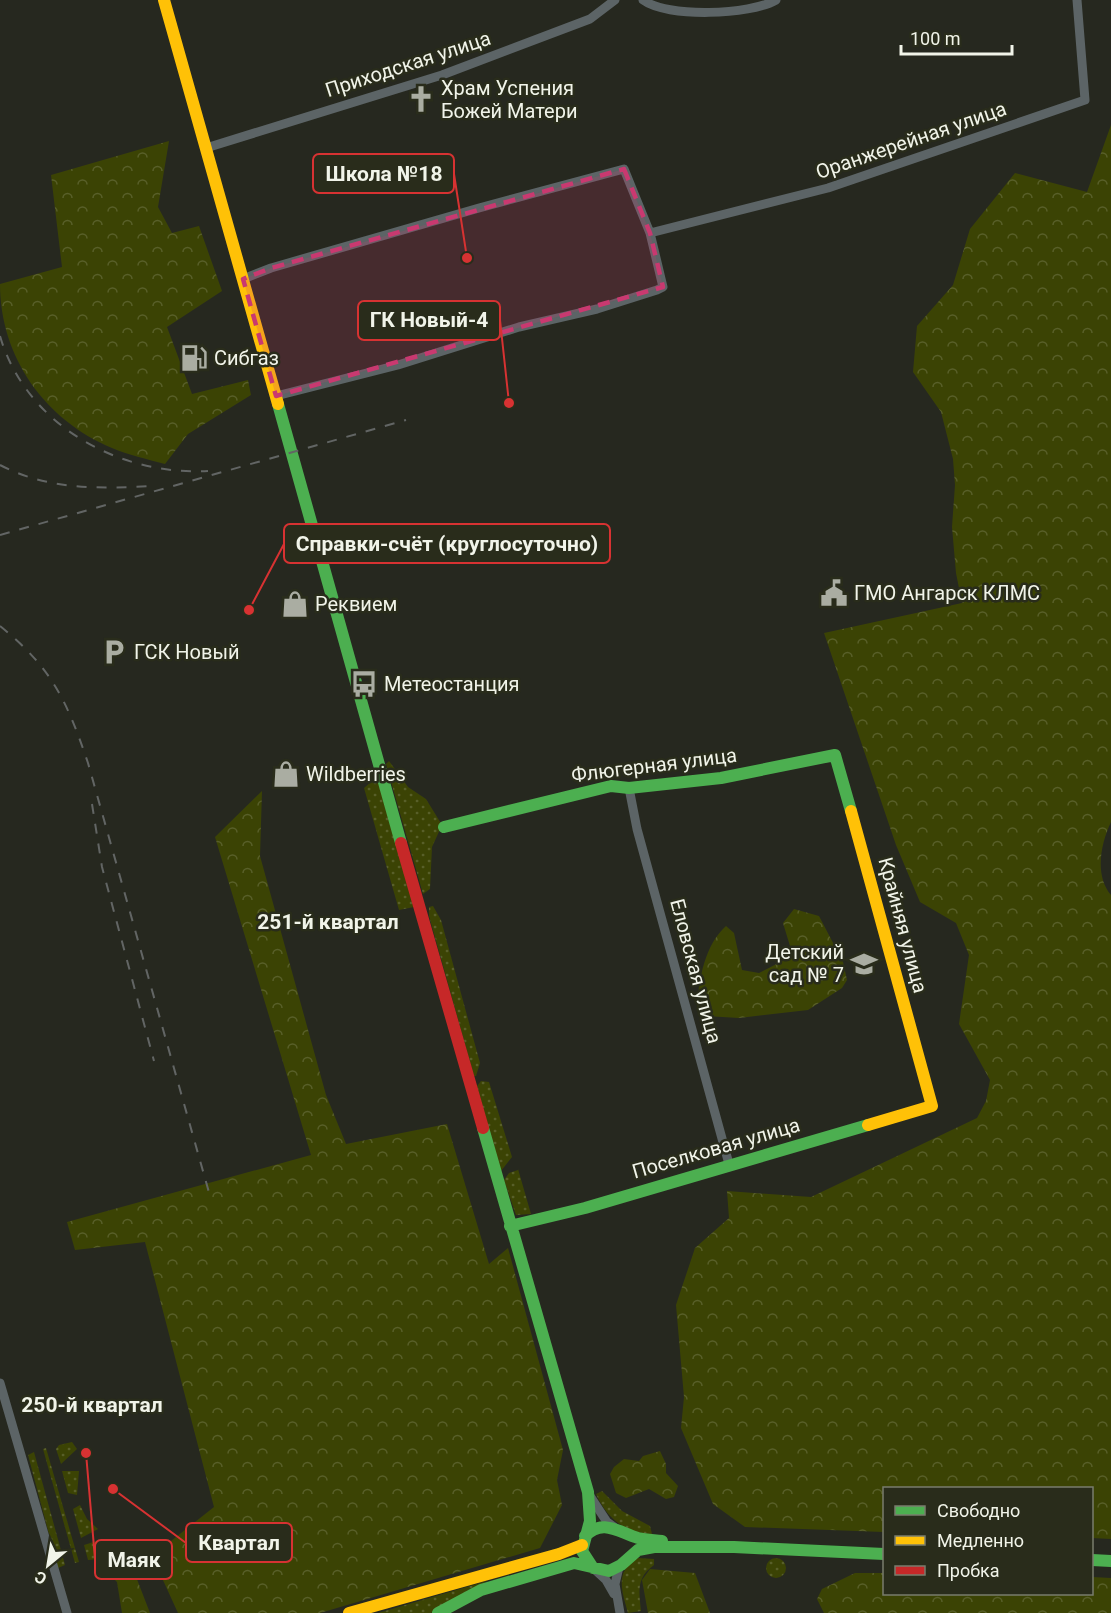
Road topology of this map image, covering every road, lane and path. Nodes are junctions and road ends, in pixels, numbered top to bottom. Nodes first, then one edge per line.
1 (164, 0) edge
2 (615, 0) edge
3 (643, 0) edge
4 (776, 0) edge
5 (1077, 0) edge
6 (206, 148) junction
7 (650, 233) junction
8 (243, 279) junction
9 (276, 396) junction
10 (835, 754) joint
11 (629, 788) junction
12 (444, 827) dead end
13 (932, 1106) joint
14 (729, 1164) junction
15 (510, 1226) junction
16 (0, 1383) edge
17 (588, 1492) junction
18 (616, 1528) junction
19 (583, 1541) junction
20 (705, 1546) junction
21 (883, 1554) edge
22 (1093, 1560) edge
23 (1111, 1561) edge
24 (619, 1567) junction
25 (593, 1568) junction
26 (617, 1602) junction
27 (67, 1613) edge
28 (349, 1613) edge
29 (438, 1613) edge
30 (620, 1613) edge

1 - 6 street
2 - 6 street, Приходская улица
3 - 4 street
5 - 7 street, Оранжерейная улица
6 - 8 street
7 - 8 street
7 - 9 street
8 - 9 street
9 - 15 street
10 - 11 street, Флюгерная улица
10 - 13 street, Крайняя улица
11 - 12 street, Флюгерная улица
11 - 14 street, Еловская улица
13 - 14 street, Поселковая улица
14 - 15 street, Поселковая улица
15 - 17 street
16 - 27 street
17 - 18 street
17 - 19 street
18 - 19 street
18 - 20 street
18 - 24 street
19 - 25 street
19 - 28 street
20 - 21 street
20 - 24 street
22 - 23 street
24 - 25 street
24 - 26 street
25 - 26 street
25 - 29 street
26 - 30 street

